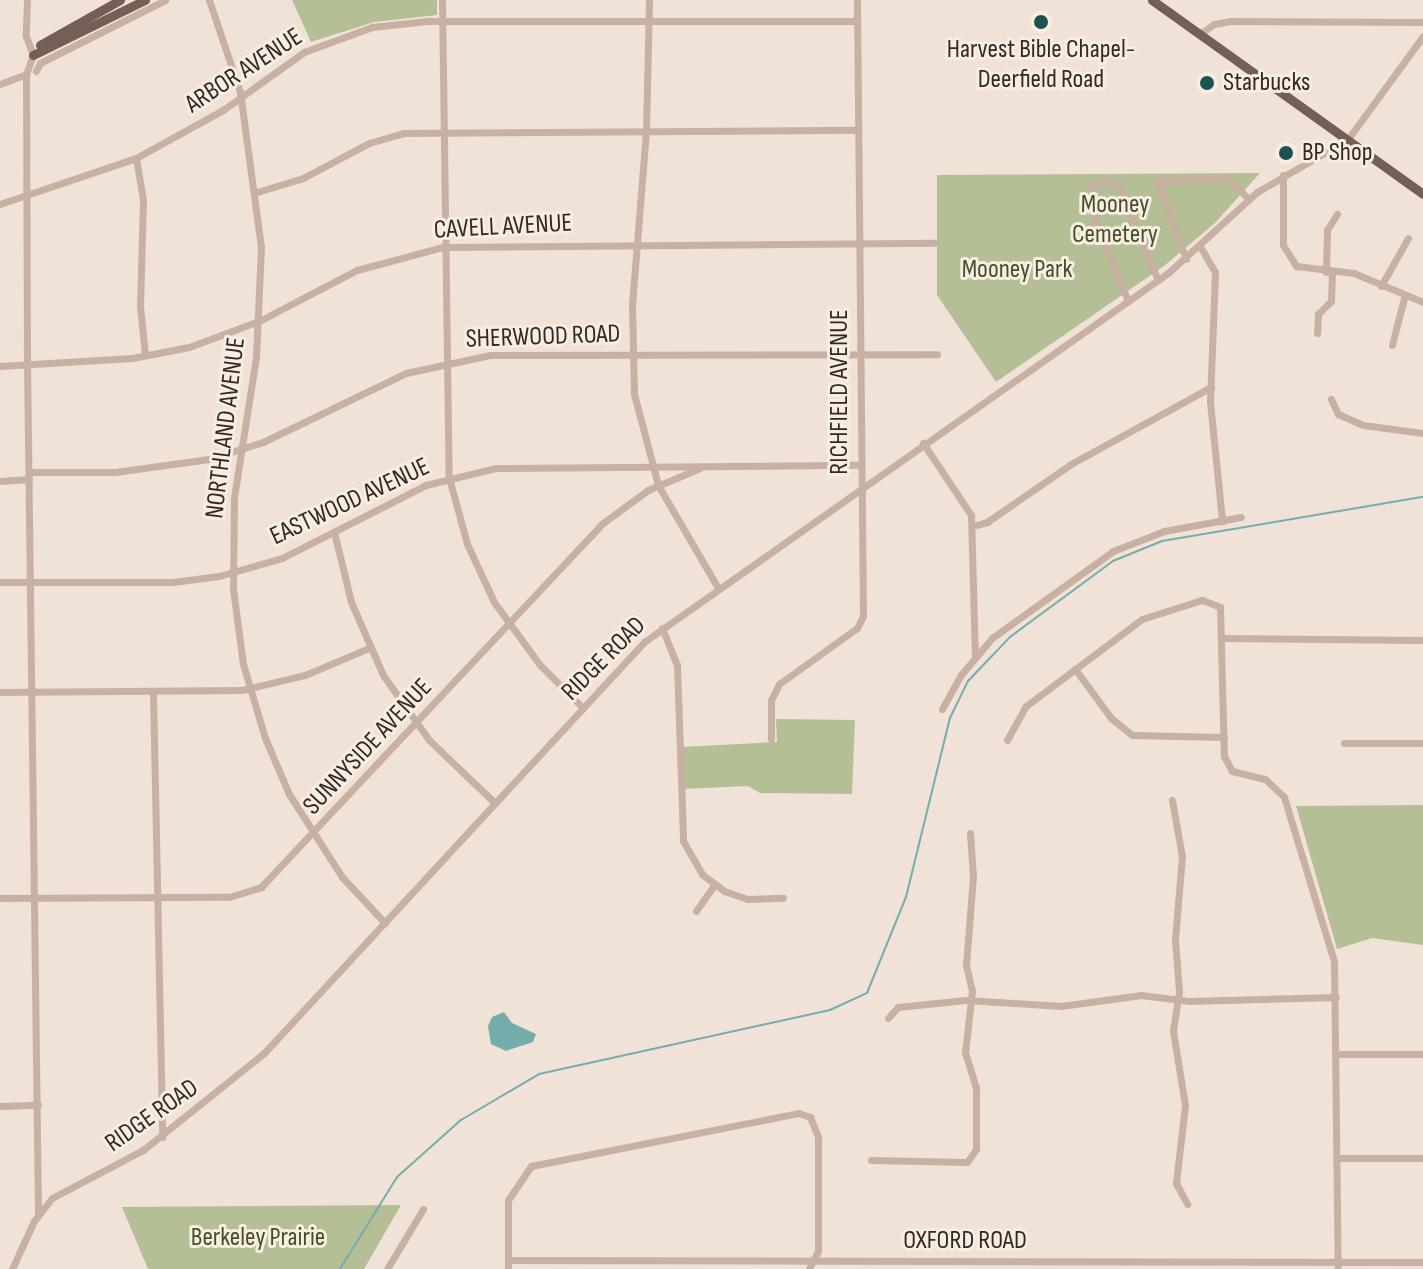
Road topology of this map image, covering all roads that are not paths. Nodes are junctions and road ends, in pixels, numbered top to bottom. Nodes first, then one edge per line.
1 (27, 0) edge
2 (120, 0) edge
3 (145, 0) edge
4 (165, 0) edge
5 (209, 0) edge
6 (442, 0) edge
7 (649, 0) edge
8 (857, 0) edge
9 (1152, 0) edge
10 (442, 21) junction
11 (649, 21) junction
12 (857, 21) junction
13 (1423, 22) edge
14 (1200, 34) junction
15 (1423, 36) edge
16 (33, 55) junction
17 (36, 71) dead end
18 (26, 74) junction
19 (0, 84) edge
20 (241, 97) junction
21 (858, 130) junction
22 (646, 131) junction
23 (443, 132) junction
24 (1348, 139) junction
25 (136, 158) junction
26 (1283, 175) junction
27 (1423, 180) edge
28 (1420, 191) edge
29 (257, 192) junction
30 (27, 193) junction
31 (1249, 199) junction
32 (0, 204) edge
33 (1337, 214) dead end
34 (1408, 238) dead end
35 (636, 243) junction
36 (860, 243) junction
37 (934, 243) dead end
38 (443, 247) junction
39 (1201, 248) junction
40 (1186, 259) junction
41 (1329, 272) junction
42 (1158, 280) junction
43 (1381, 286) junction
44 (1404, 298) junction
45 (1128, 301) junction
46 (1423, 302) edge
47 (259, 321) junction
48 (1317, 333) dead end
49 (1392, 345) dead end
50 (631, 354) junction
51 (860, 354) junction
52 (937, 354) dead end
53 (145, 355) junction
54 (27, 362) junction
55 (444, 363) junction
56 (0, 366) edge
57 (1211, 387) junction
58 (1331, 399) dead end
59 (1423, 433) edge
60 (923, 443) junction
61 (239, 450) junction
62 (650, 465) junction
63 (861, 465) junction
64 (702, 467) junction
65 (29, 476) junction
66 (449, 478) junction
67 (0, 481) edge
68 (658, 485) junction
69 (860, 488) junction
70 (1241, 517) dead end
71 (1222, 521) junction
72 (973, 526) junction
73 (334, 532) junction
74 (232, 573) junction
75 (0, 582) edge
76 (30, 582) junction
77 (718, 588) junction
78 (508, 625) junction
79 (662, 628) junction
80 (1224, 638) junction
81 (1423, 640) edge
82 (369, 648) junction
83 (975, 656) junction
84 (1075, 669) junction
85 (249, 688) junction
86 (0, 692) edge
87 (32, 692) junction
88 (153, 693) junction
89 (583, 708) junction
90 (942, 709) dead end
91 (416, 724) junction
92 (1224, 737) junction
93 (771, 739) dead end
94 (1007, 740) dead end
95 (1344, 743) dead end
96 (1423, 743) edge
97 (1172, 800) dead end
98 (495, 803) junction
99 (970, 833) dead end
100 (314, 836) junction
101 (714, 885) junction
102 (0, 898) edge
103 (35, 898) junction
104 (156, 898) junction
105 (783, 898) dead end
106 (696, 911) dead end
107 (385, 923) junction
108 (1336, 997) junction
109 (972, 1000) junction
110 (1178, 1000) junction
111 (888, 1018) dead end
112 (1336, 1054) junction
113 (1423, 1054) edge
114 (38, 1105) junction
115 (0, 1106) edge
116 (162, 1137) junction
117 (1337, 1158) junction
118 (1423, 1158) edge
119 (871, 1160) dead end
120 (1187, 1204) dead end
121 (423, 1209) dead end
122 (38, 1214) junction
123 (813, 1260) junction
124 (1423, 1262) edge
125 (508, 1265) edge
126 (1110, 1265) edge
127 (1338, 1266) edge
128 (12, 1269) edge
129 (387, 1269) edge
130 (809, 1269) edge

1 - 16 street
2 - 16 main road
3 - 16 main road
4 - 17 street
5 - 20 street, NORTHLAND AVENUE
6 - 10 street
7 - 11 street
8 - 12 street, RICHFIELD AVENUE
9 - 14 main road
10 - 11 street, ARBOR AVENUE
10 - 20 street, ARBOR AVENUE
10 - 23 street
11 - 12 street, ARBOR AVENUE
11 - 22 street
12 - 21 street, RICHFIELD AVENUE
13 - 14 street
14 - 24 main road
15 - 24 street
16 - 18 street
18 - 19 street
18 - 30 street
20 - 25 street, ARBOR AVENUE
20 - 29 street, NORTHLAND AVENUE
21 - 22 street
21 - 36 street, RICHFIELD AVENUE
22 - 23 street
22 - 35 street
23 - 29 street
23 - 38 street
24 - 26 street, RIDGE ROAD
24 - 28 main road
25 - 30 street, ARBOR AVENUE
25 - 53 street
26 - 31 street, RIDGE ROAD
26 - 41 street
27 - 28 street
29 - 47 street, NORTHLAND AVENUE
30 - 32 street, ARBOR AVENUE
30 - 54 street
31 - 39 street, RIDGE ROAD
31 - 40 street
33 - 41 street
34 - 43 street
35 - 36 street, CAVELL AVENUE
35 - 38 street, CAVELL AVENUE
35 - 50 street
36 - 37 street, CAVELL AVENUE
36 - 51 street, RICHFIELD AVENUE
38 - 47 street, CAVELL AVENUE
38 - 55 street
39 - 40 street, RIDGE ROAD
39 - 57 street
40 - 42 street, RIDGE ROAD
41 - 43 street
41 - 48 street
42 - 45 street, RIDGE ROAD
42 - 45 street
43 - 44 street
44 - 46 street
44 - 49 street
45 - 60 street, RIDGE ROAD
47 - 53 street, CAVELL AVENUE
47 - 61 street, NORTHLAND AVENUE
50 - 51 street, SHERWOOD ROAD
50 - 55 street, SHERWOOD ROAD
50 - 62 street
51 - 52 street, SHERWOOD ROAD
51 - 63 street, RICHFIELD AVENUE
53 - 54 street, CAVELL AVENUE
54 - 56 street, CAVELL AVENUE
54 - 65 street
55 - 61 street, SHERWOOD ROAD
55 - 66 street
57 - 71 street
57 - 72 street
58 - 59 street
60 - 69 street, RIDGE ROAD
60 - 72 street
61 - 65 street, SHERWOOD ROAD
61 - 74 street, NORTHLAND AVENUE
62 - 64 street, EASTWOOD AVENUE
62 - 66 street, EASTWOOD AVENUE
62 - 68 street
63 - 64 street, EASTWOOD AVENUE
63 - 69 street, RICHFIELD AVENUE
64 - 68 street, SUNNYSIDE AVENUE
65 - 67 street, SHERWOOD ROAD
65 - 76 street
66 - 73 street, EASTWOOD AVENUE
66 - 78 street
68 - 77 street
68 - 78 street, SUNNYSIDE AVENUE
69 - 77 street, RIDGE ROAD
69 - 93 street, RICHFIELD AVENUE
70 - 71 street
71 - 83 street
72 - 83 street
73 - 74 street, EASTWOOD AVENUE
73 - 82 street
74 - 76 street, EASTWOOD AVENUE
74 - 85 street, NORTHLAND AVENUE
75 - 76 street, EASTWOOD AVENUE
76 - 87 street
77 - 79 street, RIDGE ROAD
78 - 89 street
78 - 91 street, SUNNYSIDE AVENUE
79 - 89 street, RIDGE ROAD
79 - 101 street
80 - 81 street
80 - 84 street
80 - 92 street
82 - 85 street
82 - 91 street
83 - 90 street
84 - 92 street
84 - 94 street
85 - 88 street
85 - 100 street, NORTHLAND AVENUE
86 - 87 street
87 - 88 street
87 - 103 street
88 - 104 street
89 - 98 street, RIDGE ROAD
91 - 98 street
91 - 100 street, SUNNYSIDE AVENUE
92 - 108 street
95 - 96 street
97 - 110 street
98 - 107 street, RIDGE ROAD
99 - 109 street
100 - 104 street, SUNNYSIDE AVENUE
100 - 107 street, NORTHLAND AVENUE
101 - 105 street
101 - 106 street
102 - 103 street, SUNNYSIDE AVENUE
103 - 104 street, SUNNYSIDE AVENUE
103 - 114 street
104 - 116 street
107 - 116 street, RIDGE ROAD
108 - 110 street
108 - 112 street
109 - 110 street
109 - 111 street
109 - 119 street
110 - 120 street
112 - 113 street
112 - 117 street
114 - 115 street
114 - 122 street
116 - 122 street, RIDGE ROAD
117 - 118 street
117 - 127 street
121 - 129 street
122 - 128 street, RIDGE ROAD
123 - 125 street, OXFORD ROAD
123 - 125 street
123 - 126 street, OXFORD ROAD
123 - 130 street
124 - 127 street, OXFORD ROAD
126 - 127 street, OXFORD ROAD

